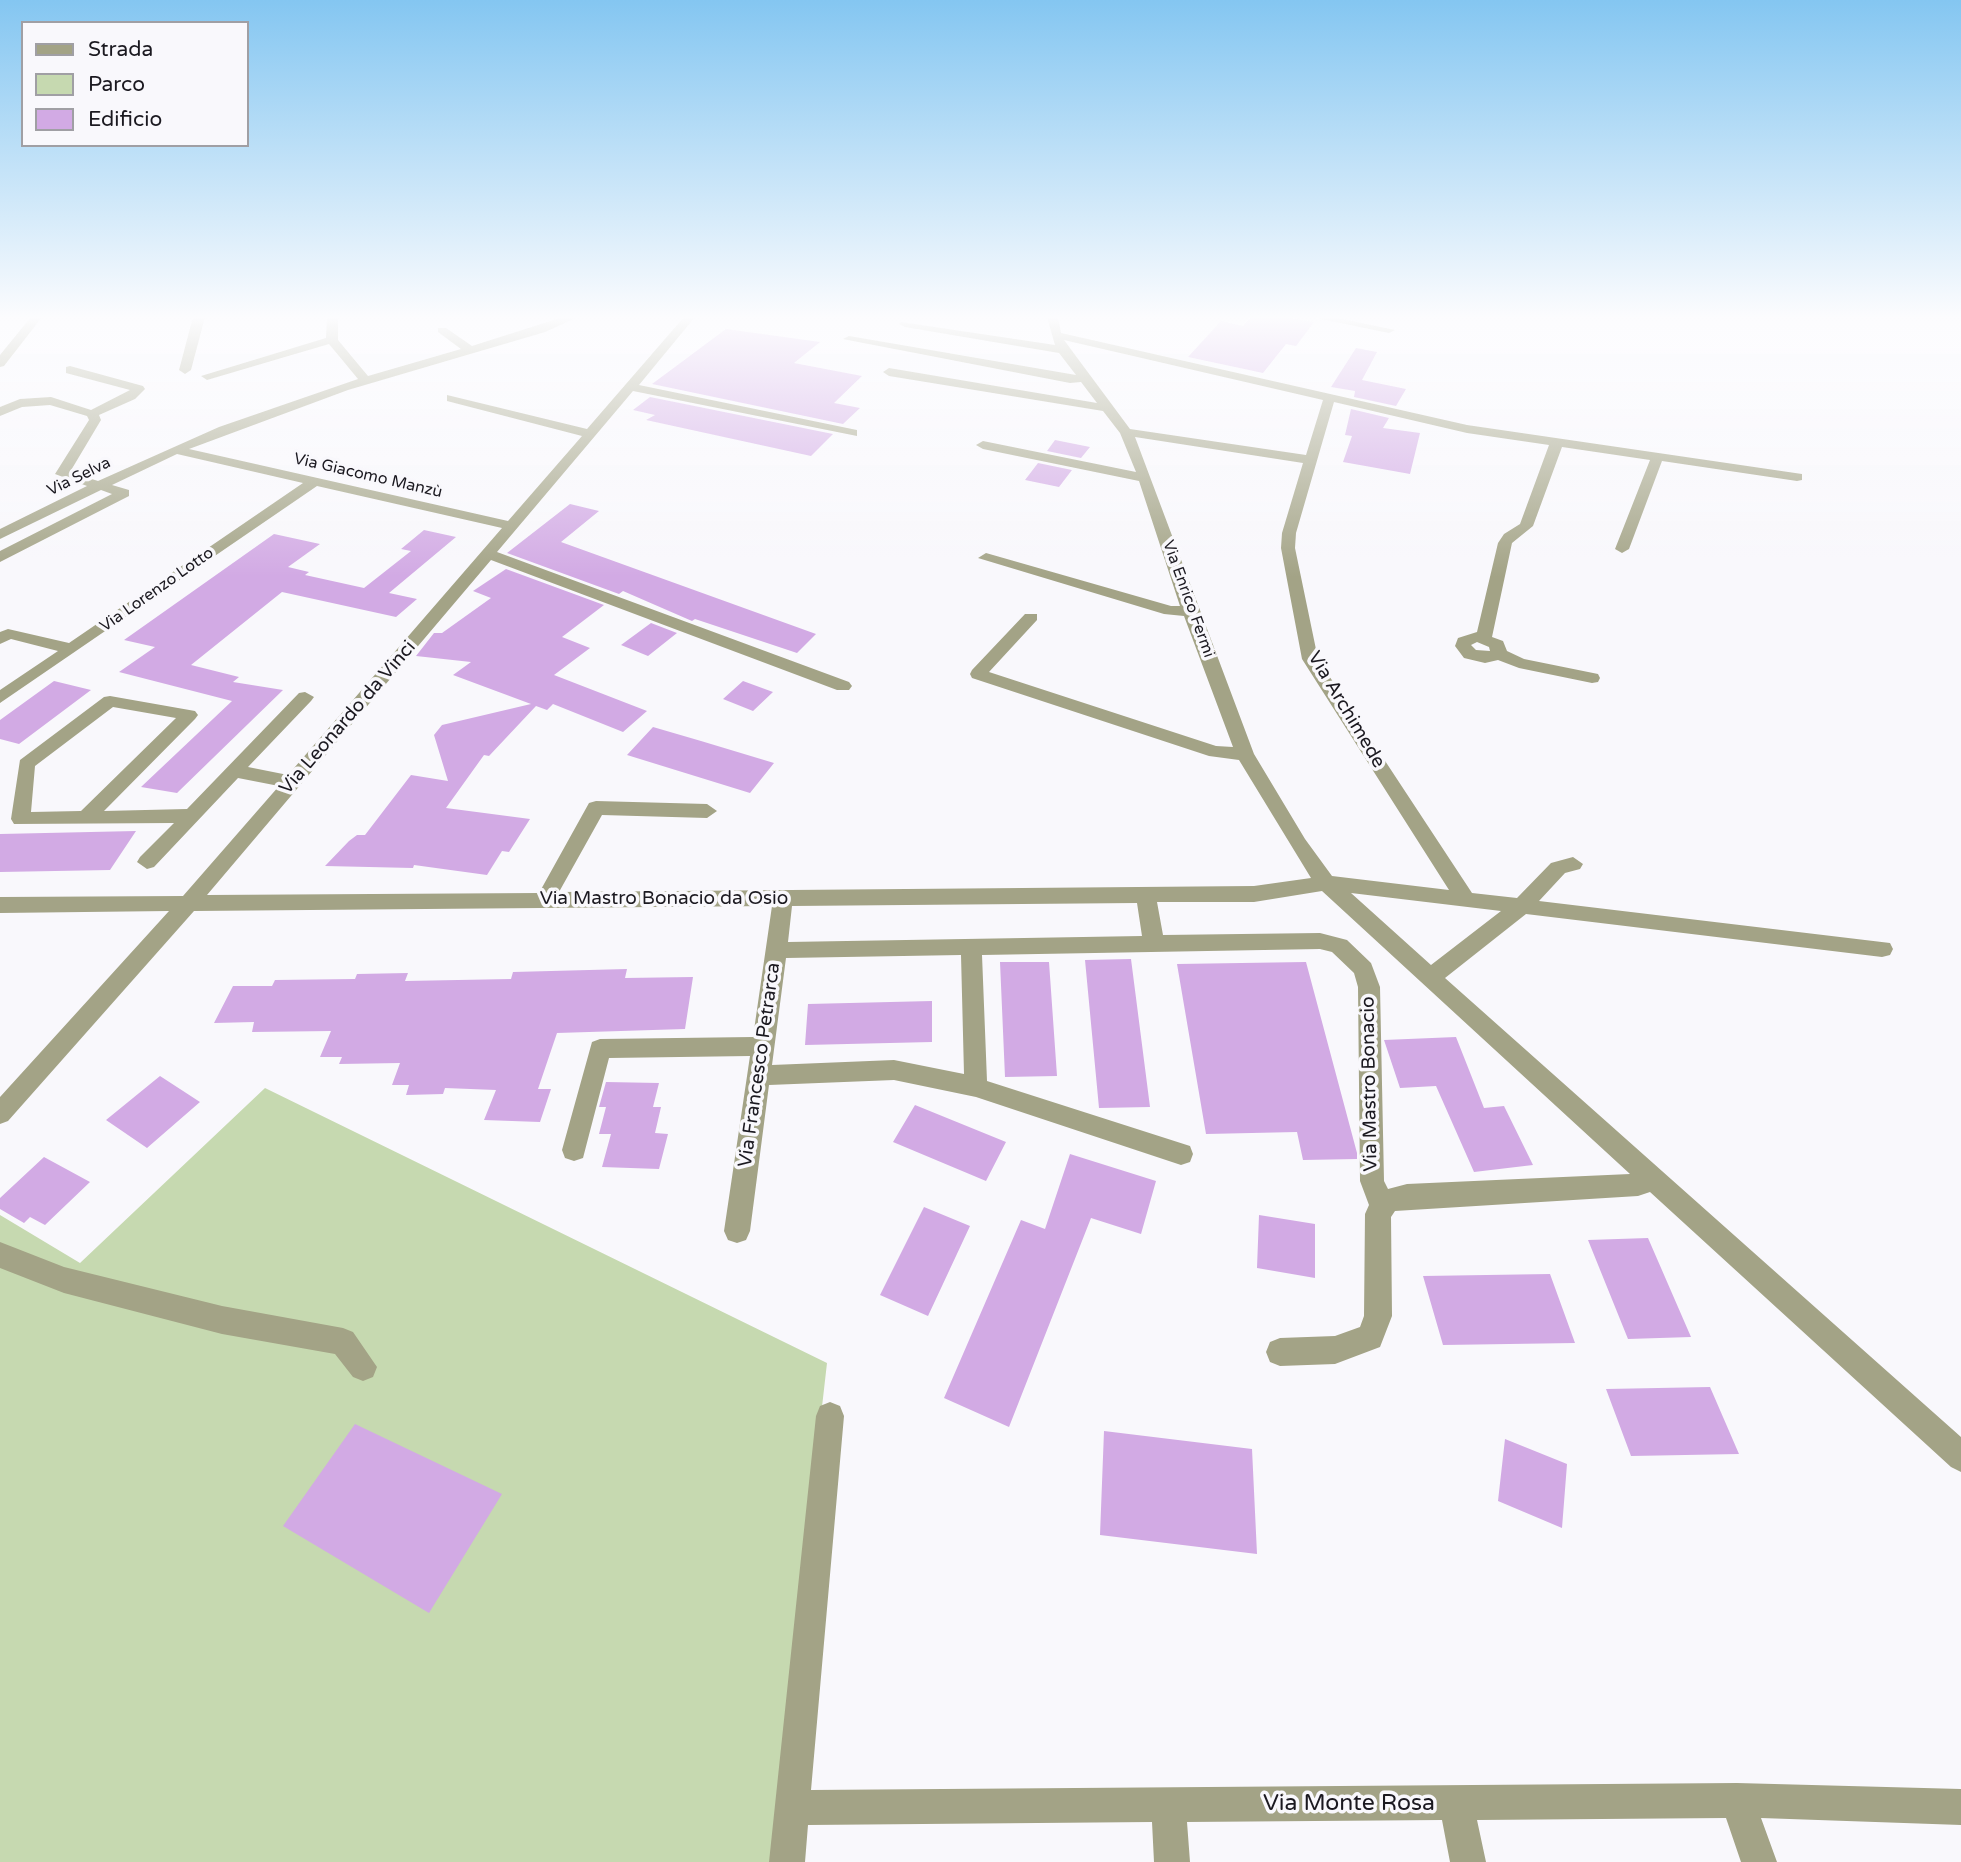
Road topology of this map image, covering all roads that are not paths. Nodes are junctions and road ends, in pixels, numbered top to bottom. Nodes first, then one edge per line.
1 (18, 404) edge
2 (64, 404) edge
3 (114, 404) edge
4 (293, 404) edge
5 (474, 404) edge
6 (617, 404) edge
7 (713, 404) edge
8 (1071, 404) edge
9 (1105, 404) edge
10 (1328, 404) edge
11 (1349, 404) edge
12 (1107, 407) junction
13 (0, 412) edge
14 (92, 414) junction
15 (1126, 432) junction
16 (852, 433) dead end
17 (591, 434) junction
18 (1556, 444) junction
19 (982, 445) dead end
20 (175, 450) junction
21 (1657, 458) junction
22 (1311, 460) junction
23 (1145, 477) junction
24 (1797, 477) dead end
25 (314, 482) junction
26 (98, 487) junction
27 (512, 526) junction
28 (0, 535) edge
29 (1622, 549) dead end
30 (488, 554) junction
31 (0, 556) edge
32 (986, 558) dead end
33 (1190, 611) junction
34 (1031, 617) dead end
35 (0, 639) edge
36 (72, 649) junction
37 (1592, 678) dead end
38 (843, 686) dead end
39 (305, 697) dead end
40 (0, 698) edge
41 (1245, 754) junction
42 (234, 772) junction
43 (292, 782) junction
44 (707, 811) dead end
45 (192, 816) junction
46 (86, 818) junction
47 (147, 862) dead end
48 (1573, 864) dead end
49 (1326, 883) junction
50 (1146, 895) junction
51 (783, 899) junction
52 (1465, 899) junction
53 (545, 900) junction
54 (190, 902) junction
55 (0, 905) edge
56 (1522, 906) junction
57 (1154, 944) junction
58 (971, 947) junction
59 (1882, 949) dead end
60 (776, 950) junction
61 (1431, 977) junction
62 (763, 1046) junction
63 (759, 1075) junction
64 (976, 1087) junction
65 (0, 1114) edge
66 (574, 1150) dead end
67 (1181, 1154) dead end
68 (1652, 1177) junction
69 (1383, 1207) junction
70 (737, 1231) dead end
71 (0, 1255) edge
72 (1280, 1352) dead end
73 (363, 1367) dead end
74 (830, 1416) dead end
75 (1961, 1457) edge
76 (1738, 1800) junction
77 (1168, 1803) junction
78 (1456, 1804) junction
79 (1961, 1807) edge
80 (792, 1808) junction
81 (787, 1862) edge
82 (1172, 1862) edge
83 (1468, 1862) edge
84 (1759, 1862) edge

1 - 13 street
2 - 14 street
3 - 14 street
4 - 20 street, Via Selva
5 - 17 street
6 - 17 street, Via Leonardo da Vinci
7 - 16 street
8 - 12 street
9 - 12 street, Via Enrico Fermi
10 - 22 street, Via Archimede
11 - 18 street
12 - 15 street, Via Enrico Fermi
14 - 26 street
15 - 22 street
15 - 23 street, Via Enrico Fermi
17 - 27 street, Via Leonardo da Vinci
18 - 21 street
18 - 37 street
19 - 23 street
20 - 25 street, Via Giacomo Manzù
20 - 26 street, Via Selva
21 - 24 street
21 - 29 street
22 - 52 street, Via Archimede
23 - 33 street, Via Enrico Fermi
25 - 27 street, Via Giacomo Manzù
25 - 36 street, Via Lorenzo Lotto
26 - 28 street, Via Selva
26 - 31 street
27 - 30 street, Via Leonardo da Vinci
30 - 38 street
30 - 43 street, Via Leonardo da Vinci
32 - 33 street
33 - 41 street, Via Enrico Fermi
34 - 41 street
35 - 36 street
36 - 40 street, Via Lorenzo Lotto
39 - 42 street
41 - 49 street, Via Enrico Fermi
42 - 43 street
42 - 45 street
43 - 54 street, Via Leonardo da Vinci
44 - 53 street
45 - 46 street
45 - 47 street
46 - 46 street
48 - 56 street
49 - 50 street, Via Mastro Bonacio da Osio
49 - 52 street
49 - 61 street, Via Enrico Fermi
50 - 51 street, Via Mastro Bonacio da Osio
50 - 57 street
51 - 53 street, Via Mastro Bonacio da Osio
51 - 60 street, Via Francesco Petrarca
52 - 56 street
53 - 54 street, Via Mastro Bonacio da Osio
54 - 55 street, Via Mastro Bonacio da Osio
54 - 65 street, Via Leonardo da Vinci
56 - 59 street
56 - 61 street
57 - 58 street, Via Mastro Bonacio
57 - 69 street, Via Mastro Bonacio
58 - 60 street, Via Mastro Bonacio
58 - 64 street
60 - 62 street, Via Francesco Petrarca
61 - 68 street, Via Enrico Fermi
62 - 63 street, Via Francesco Petrarca
62 - 66 street
63 - 64 street
63 - 70 street, Via Francesco Petrarca
64 - 67 street
68 - 69 street
68 - 75 street, Via Enrico Fermi
69 - 72 street
71 - 73 street
74 - 80 street
76 - 78 street, Via Monte Rosa
76 - 79 street, Via Monte Rosa
76 - 84 street
77 - 78 street, Via Monte Rosa
77 - 80 street, Via Monte Rosa
77 - 82 street
78 - 83 street
80 - 81 street

